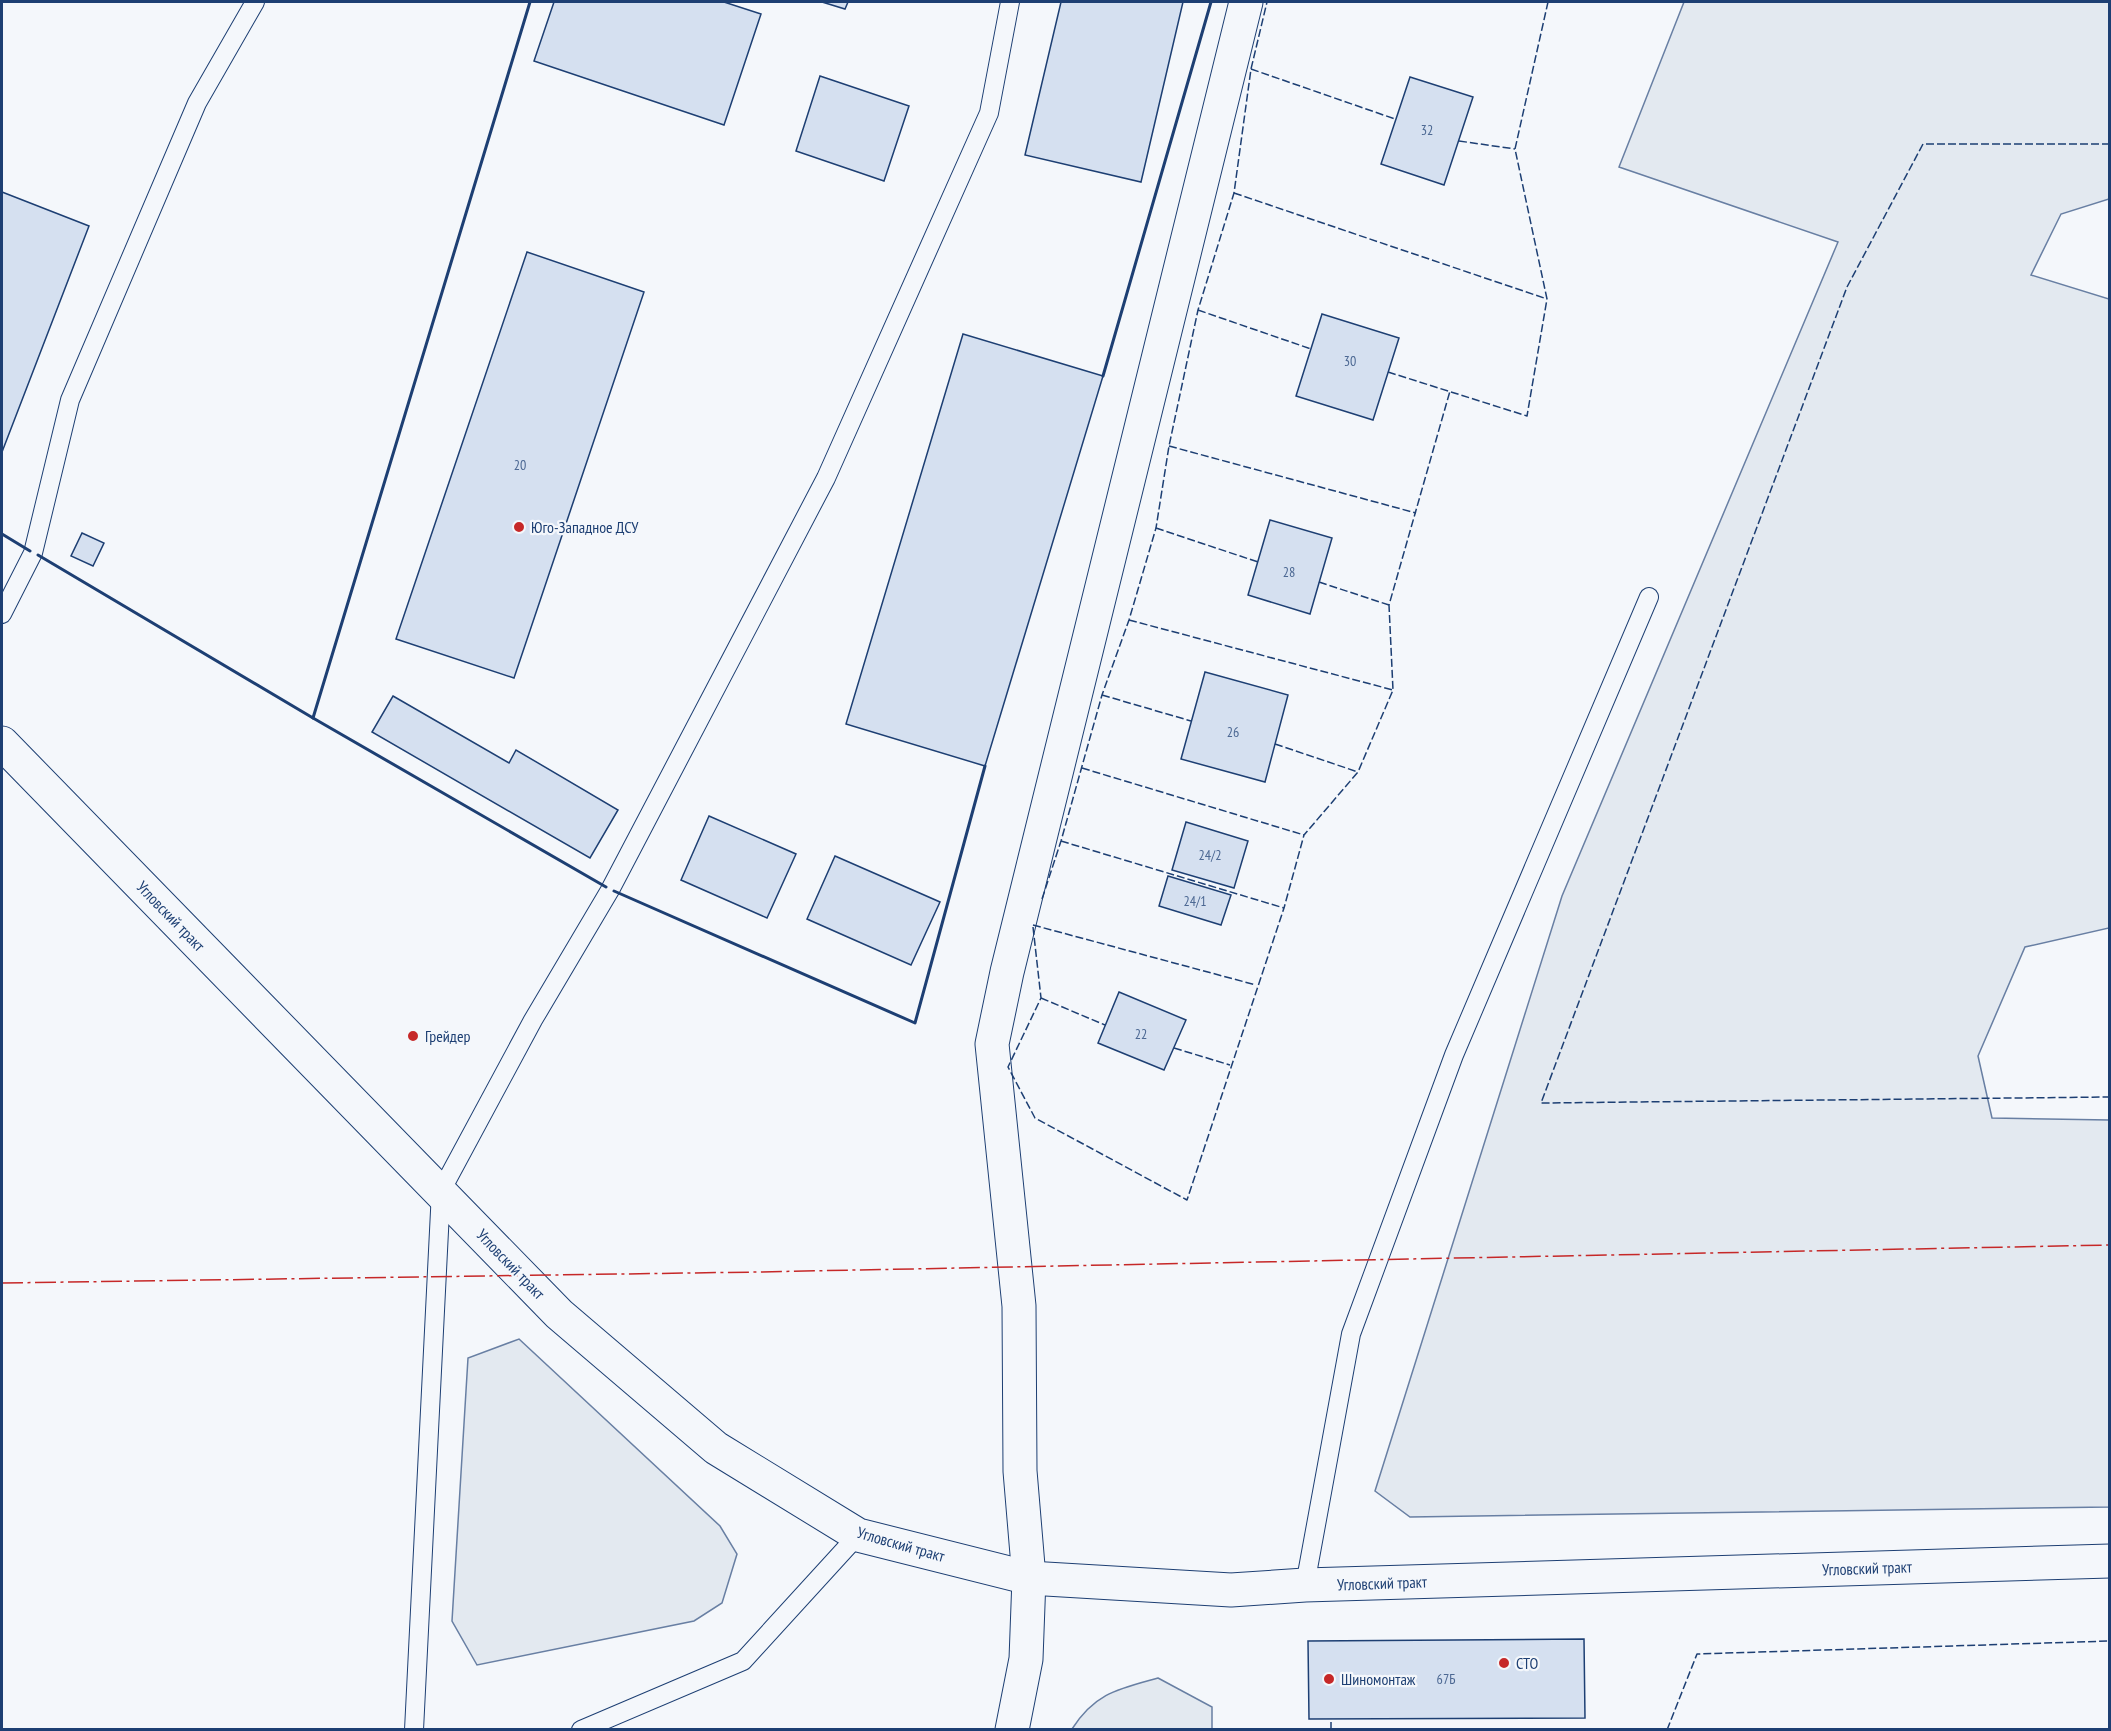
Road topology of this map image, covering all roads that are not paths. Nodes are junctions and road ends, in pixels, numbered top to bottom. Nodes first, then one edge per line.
1 (255, 2) edge
2 (1010, 2) edge
3 (1246, 2) edge
4 (1649, 597) dead end
5 (2, 614) edge
6 (2, 743) edge
7 (441, 1191) junction
8 (858, 1535) junction
9 (2109, 1561) edge
10 (1029, 1578) junction
11 (1305, 1585) junction
12 (414, 1730) edge
13 (581, 1730) edge
14 (1012, 1730) edge

1 - 5 lane
2 - 7 lane
3 - 10 main road
4 - 11 lane
6 - 7 main road, Угловский тракт
7 - 8 main road, Угловский тракт
7 - 12 lane
8 - 10 main road, Угловский тракт
8 - 13 lane
9 - 11 main road, Угловский тракт
10 - 11 main road, Угловский тракт
10 - 14 main road

